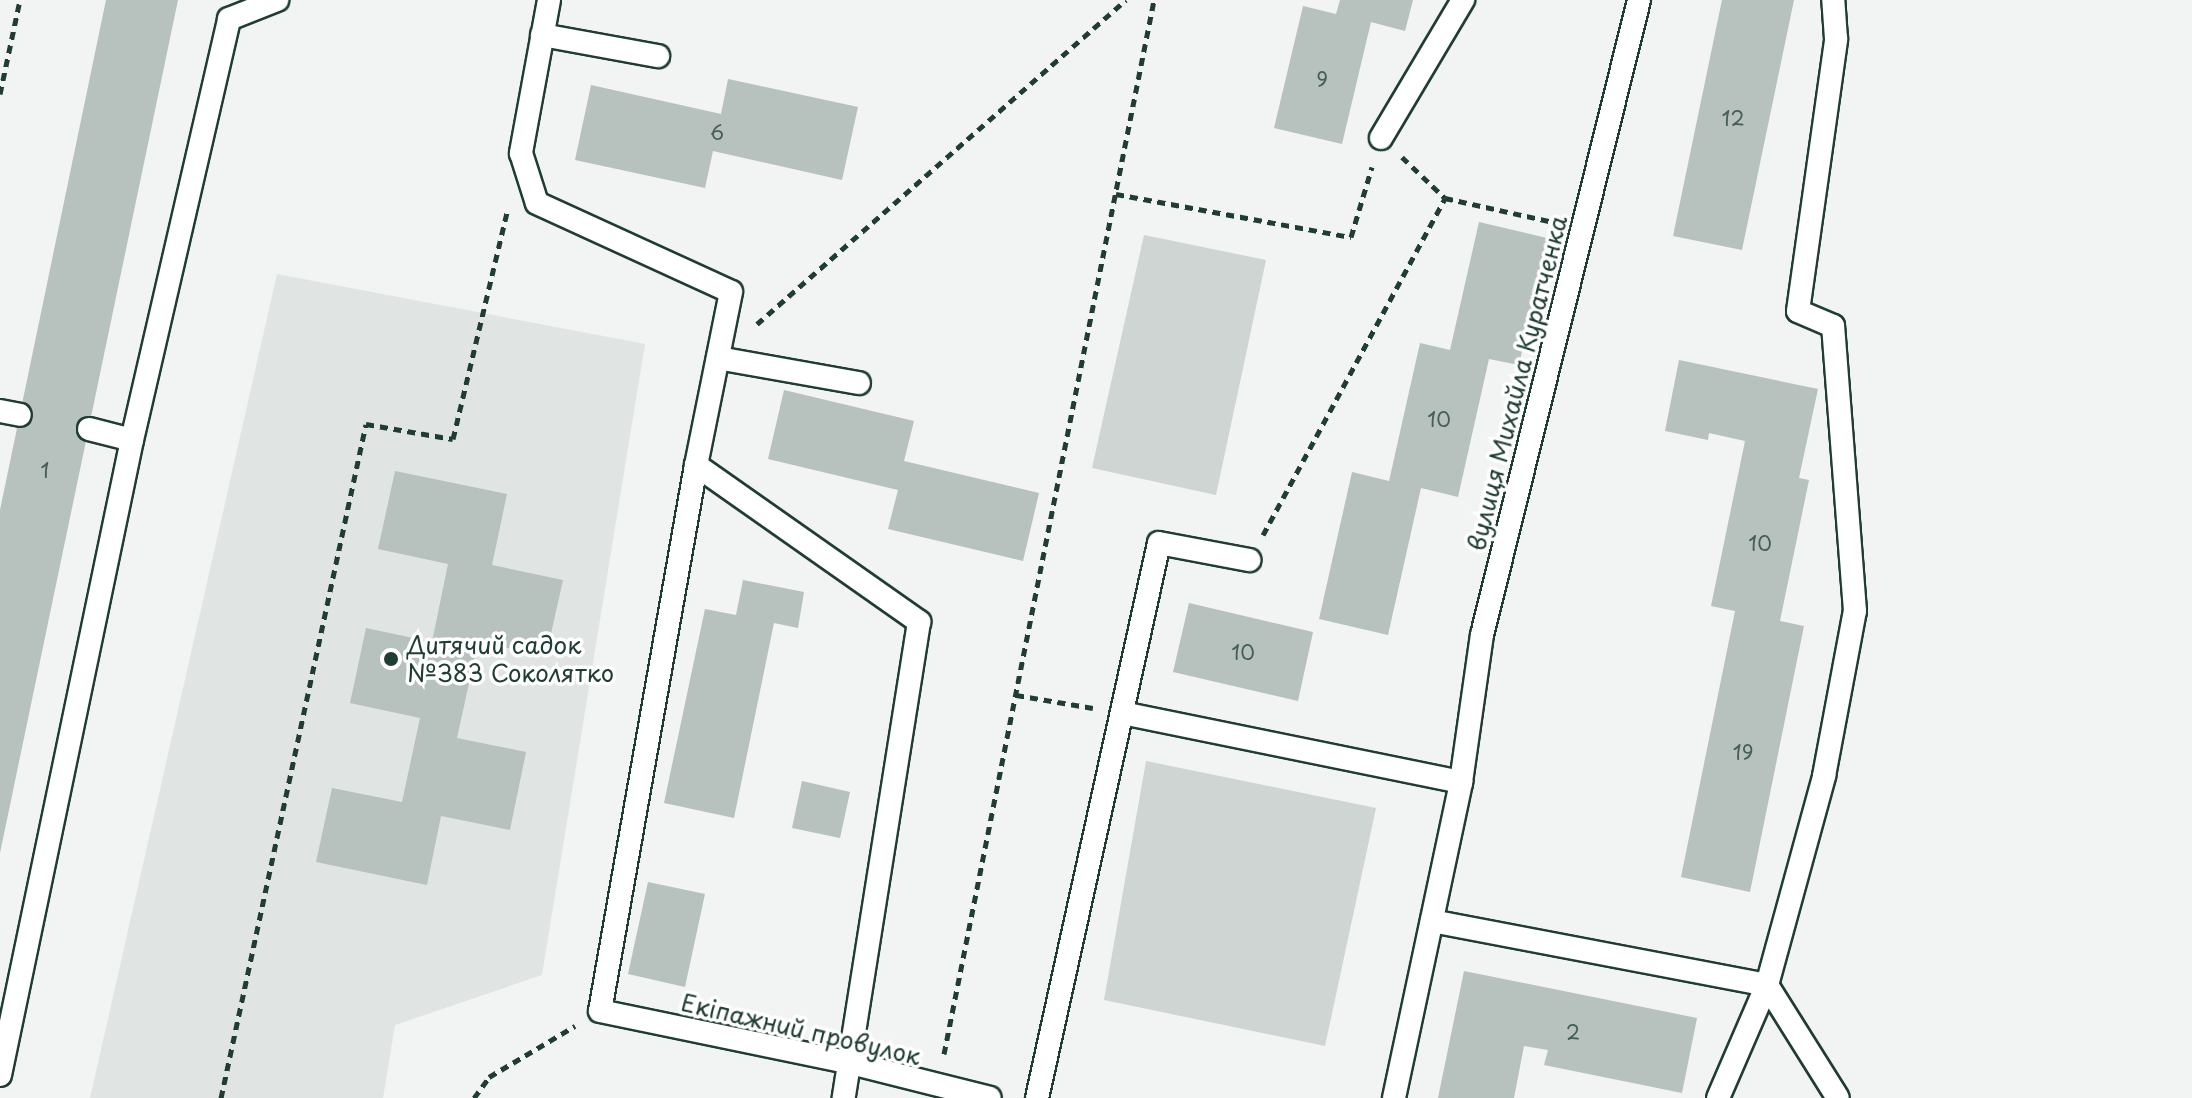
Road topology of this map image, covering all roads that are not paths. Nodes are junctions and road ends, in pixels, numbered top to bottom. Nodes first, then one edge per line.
1 (277, 0) edge
2 (549, 0) edge
3 (1463, 0) edge
4 (1639, 0) edge
5 (1833, 0) edge
6 (542, 35) junction
7 (658, 56) dead end
8 (1381, 138) road end
9 (718, 358) junction
10 (859, 383) dead end
11 (89, 429) dead end
12 (132, 440) junction
13 (696, 465) junction
14 (1249, 560) road end
15 (1122, 713) junction
16 (1461, 782) junction
17 (1432, 921) junction
18 (1767, 985) junction
19 (847, 1062) junction
20 (0, 1075) edge
21 (844, 1098) edge
22 (990, 1098) edge
23 (1037, 1098) edge
24 (1394, 1098) edge
25 (1718, 1098) edge
26 (1838, 1098) edge

1 - 12 lane
2 - 6 lane
3 - 8 lane
4 - 16 lane, вулиця Михайла Куратченка
5 - 18 lane
6 - 7 lane
6 - 9 lane
9 - 10 lane
9 - 13 lane
11 - 12 lane
12 - 20 lane
13 - 19 lane
13 - 19 lane, Екіпажний провулок
14 - 15 lane
15 - 16 lane
15 - 23 lane
16 - 17 lane, вулиця Михайла Куратченка
17 - 18 lane
17 - 24 lane, вулиця Михайла Куратченка
18 - 25 lane
18 - 26 lane
19 - 21 lane
19 - 22 lane, Екіпажний провулок

